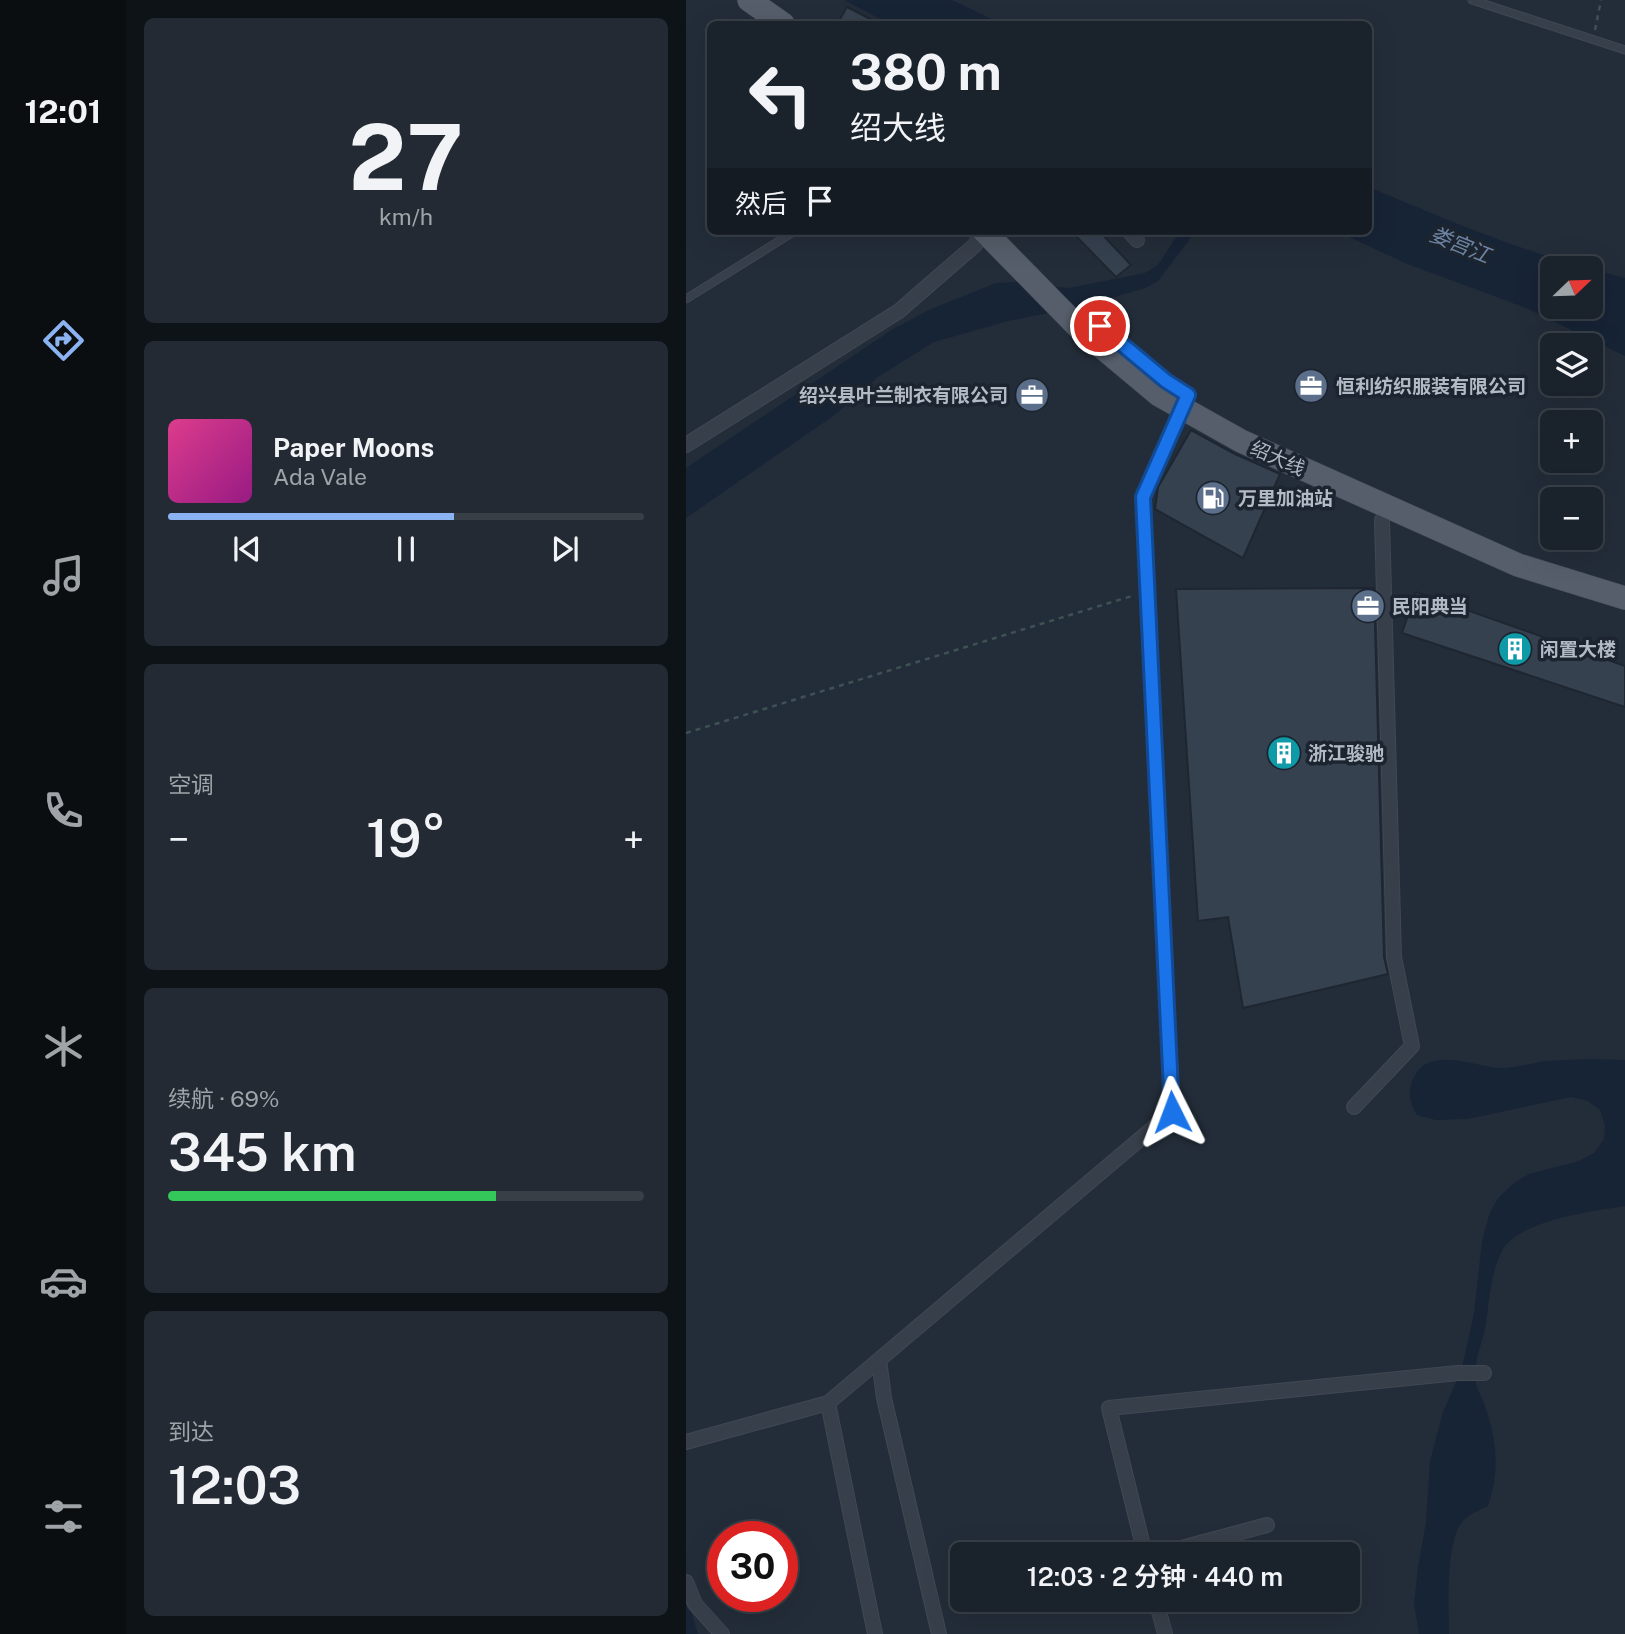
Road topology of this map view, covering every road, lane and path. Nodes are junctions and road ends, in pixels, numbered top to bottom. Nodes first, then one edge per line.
1 (749, 0) edge
2 (770, 0) edge
3 (1472, 0) edge
4 (1601, 0) edge
5 (779, 21) edge
6 (796, 21) edge
7 (1593, 40) junction
8 (1625, 50) edge
9 (789, 235) edge
10 (981, 235) edge
11 (989, 235) edge
12 (1003, 235) edge
13 (1031, 270) junction
14 (686, 299) edge
15 (1185, 401) junction
16 (686, 445) edge
17 (1382, 520) dead end
18 (1625, 584) edge
19 (1148, 591) junction
20 (1625, 598) edge
21 (686, 733) edge
22 (1354, 1107) dead end
23 (879, 1360) junction
24 (1480, 1373) dead end
25 (828, 1403) junction
26 (686, 1442) edge
27 (1266, 1525) dead end
28 (1142, 1542) edge
29 (1203, 1542) edge
30 (686, 1582) edge
31 (1159, 1612) edge
32 (722, 1634) edge
33 (875, 1634) edge
34 (939, 1634) edge
35 (1165, 1634) edge

1 - 5 main road
2 - 6 main road
3 - 7 lane
4 - 7 path
7 - 8 lane
9 - 14 lane
10 - 16 street
11 - 13 main road, 绍大线
12 - 13 main road, 绍大线
13 - 15 main road, 绍大线
15 - 18 main road, 绍大线
15 - 19 street
15 - 20 main road, 绍大线
17 - 22 street
19 - 21 path
19 - 23 street
23 - 25 street
23 - 34 street
24 - 28 street
25 - 26 street
25 - 33 street
27 - 29 street
30 - 32 street
31 - 35 street

